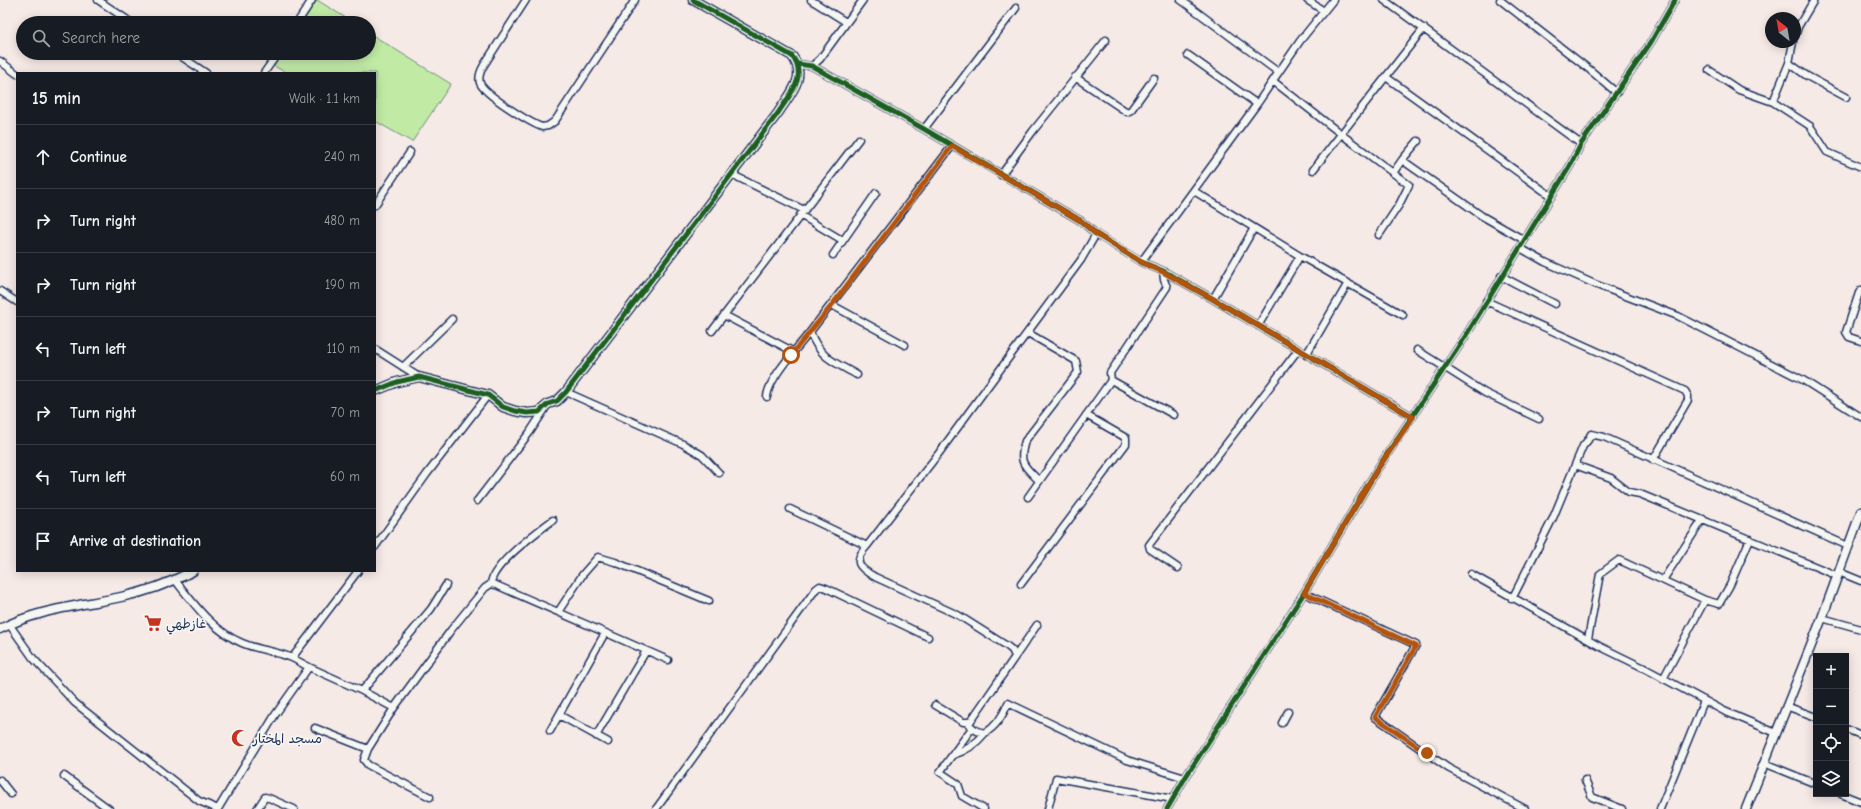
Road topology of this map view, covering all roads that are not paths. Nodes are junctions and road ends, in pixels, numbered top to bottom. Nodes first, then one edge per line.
1 (98, 0) edge
2 (303, 0) edge
3 (526, 0) edge
4 (635, 0) edge
5 (693, 0) edge
6 (811, 0) edge
7 (863, 0) edge
8 (1181, 0) edge
9 (1307, 0) edge
10 (1333, 0) edge
11 (1384, 0) edge
12 (1500, 0) edge
13 (1676, 0) edge
14 (1814, 0) edge
15 (311, 2) edge
16 (1016, 8) dead end
17 (1324, 11) junction
18 (122, 16) edge
19 (302, 16) edge
20 (846, 22) junction
21 (1801, 22) edge
22 (1424, 28) junction
23 (1106, 40) dead end
24 (1792, 48) edge
25 (1188, 54) dead end
26 (186, 60) edge
27 (273, 60) edge
28 (0, 61) edge
29 (1789, 63) junction
30 (798, 64) junction
31 (812, 66) junction
32 (1708, 70) dead end
33 (204, 72) edge
34 (265, 72) edge
35 (1278, 72) junction
36 (16, 73) edge
37 (1075, 77) junction
38 (1386, 77) junction
39 (1154, 78) dead end
40 (1273, 81) junction
41 (1617, 93) junction
42 (1846, 97) dead end
43 (1773, 102) junction
44 (1257, 104) junction
45 (924, 129) junction
46 (1341, 134) junction
47 (859, 138) dead end
48 (1418, 141) dead end
49 (1582, 144) junction
50 (952, 146) junction
51 (410, 152) dead end
52 (1402, 160) junction
53 (1861, 167) edge
54 (1313, 170) dead end
55 (1393, 173) junction
56 (731, 174) junction
57 (1001, 175) junction
58 (1194, 191) junction
59 (876, 193) dead end
60 (1551, 196) junction
61 (376, 203) edge
62 (802, 213) junction
63 (1254, 228) junction
64 (1096, 234) junction
65 (1379, 235) dead end
66 (842, 240) junction
67 (1524, 240) junction
68 (1520, 248) junction
69 (833, 255) dead end
70 (1300, 256) junction
71 (1141, 262) junction
72 (1163, 272) junction
73 (1501, 276) junction
74 (1348, 283) junction
75 (1861, 290) edge
76 (0, 291) edge
77 (1213, 299) junction
78 (16, 301) edge
79 (1486, 301) junction
80 (1555, 304) dead end
81 (832, 305) junction
82 (724, 314) junction
83 (1403, 315) dead end
84 (452, 319) dead end
85 (1258, 326) junction
86 (712, 331) dead end
87 (810, 332) junction
88 (1028, 333) junction
89 (1861, 341) edge
90 (904, 345) dead end
91 (376, 350) edge
92 (1298, 350) junction
93 (1417, 350) dead end
94 (794, 352) junction
95 (1306, 355) junction
96 (403, 367) junction
97 (1444, 367) junction
98 (857, 375) dead end
99 (419, 377) junction
100 (1111, 380) junction
101 (376, 391) edge
102 (566, 392) junction
103 (488, 395) junction
104 (767, 397) dead end
105 (548, 404) junction
106 (1086, 415) junction
107 (1174, 415) dead end
108 (1413, 417) junction
109 (1861, 417) edge
110 (1539, 419) dead end
111 (1653, 460) junction
112 (1575, 465) junction
113 (719, 473) dead end
114 (1039, 480) junction
115 (1028, 497) dead end
116 (477, 501) dead end
117 (790, 509) dead end
118 (1861, 512) edge
119 (553, 520) dead end
120 (1703, 520) junction
121 (1859, 521) edge
122 (1750, 539) junction
123 (376, 546) edge
124 (867, 546) junction
125 (1848, 546) junction
126 (1178, 568) dead end
127 (191, 572) edge
128 (357, 572) edge
129 (1470, 574) dead end
130 (1838, 574) junction
131 (175, 580) junction
132 (1663, 580) junction
133 (1861, 581) edge
134 (491, 584) junction
135 (1021, 584) dead end
136 (446, 585) dead end
137 (1304, 593) junction
138 (1512, 599) junction
139 (1705, 600) junction
140 (709, 601) dead end
141 (558, 612) junction
142 (1822, 618) junction
143 (9, 624) junction
144 (1037, 625) dead end
145 (0, 629) edge
146 (1861, 629) edge
147 (605, 633) junction
148 (928, 637) dead end
149 (1588, 639) junction
150 (646, 651) junction
151 (1015, 656) junction
152 (292, 658) junction
153 (668, 660) dead end
154 (308, 667) junction
155 (1663, 679) junction
156 (362, 691) junction
157 (1704, 701) junction
158 (935, 705) dead end
159 (1786, 706) junction
160 (394, 708) junction
161 (1288, 712) dead end
162 (559, 715) junction
163 (1813, 716) edge
164 (967, 723) junction
165 (1282, 723) dead end
166 (315, 728) dead end
167 (972, 728) junction
168 (1849, 730) edge
169 (550, 731) dead end
170 (985, 733) junction
171 (1776, 733) junction
172 (1861, 735) edge
173 (596, 736) junction
174 (608, 742) dead end
175 (368, 748) junction
176 (953, 755) junction
177 (1764, 763) junction
178 (64, 776) dead end
179 (1185, 778) junction
180 (0, 780) edge
181 (1584, 780) dead end
182 (1813, 783) edge
183 (11, 794) dead end
184 (1848, 797) edge
185 (430, 798) dead end
186 (1173, 799) junction
187 (1861, 802) edge
188 (109, 809) edge
189 (218, 809) edge
190 (257, 809) edge
191 (294, 809) edge
192 (656, 809) edge
193 (984, 809) edge
194 (1048, 809) edge
195 (1167, 809) edge
196 (1525, 809) edge
197 (1622, 809) edge
198 (1660, 809) edge
199 (1746, 809) edge

1 - 18 street
2 - 15 street
3 - 4 street
5 - 30 street
6 - 20 street
7 - 20 street
8 - 35 street
9 - 17 street
10 - 17 street
11 - 22 street
12 - 41 street
13 - 41 street
14 - 21 street
15 - 19 street
16 - 45 street
17 - 35 street
20 - 31 street
22 - 38 street
22 - 49 street
23 - 37 street
24 - 29 street
25 - 44 street
26 - 33 street
27 - 34 street
28 - 36 street
29 - 42 street
29 - 43 street
30 - 31 street
30 - 56 street
31 - 45 street
32 - 43 street
35 - 40 street
37 - 39 street
37 - 57 street
38 - 46 street
38 - 60 street
40 - 44 street
40 - 46 street
41 - 49 street
43 - 53 street
44 - 58 street
45 - 50 street
46 - 54 street
46 - 55 street
47 - 62 street
48 - 52 street
49 - 60 street
50 - 57 street
50 - 81 street
51 - 61 street
52 - 55 street
52 - 67 street
55 - 65 street
56 - 62 street
56 - 102 street
57 - 64 street
58 - 63 street
58 - 71 street
59 - 66 street
60 - 67 street
62 - 66 street
62 - 82 street
63 - 70 street
63 - 77 street
64 - 71 street
64 - 88 street
66 - 69 street
67 - 68 street
68 - 73 street
68 - 109 street
70 - 74 street
70 - 85 street
71 - 72 street
72 - 77 street
72 - 100 street
73 - 79 street
73 - 80 street
74 - 83 street
74 - 95 street
75 - 89 street
76 - 78 street
77 - 85 street
79 - 97 street
79 - 111 street
81 - 87 street
81 - 90 street
82 - 86 street
82 - 94 street
84 - 96 street
85 - 92 street
87 - 94 street
87 - 98 street
88 - 114 street
88 - 124 street
91 - 96 street
92 - 95 street
92 - 126 street
93 - 97 street
94 - 104 street
95 - 108 street
96 - 99 street
97 - 108 street
97 - 110 street
99 - 101 street
99 - 103 street
100 - 106 street
100 - 107 street
102 - 105 street
102 - 113 street
103 - 105 street
103 - 123 street
105 - 116 street
106 - 114 street
106 - 135 street
108 - 137 street
111 - 112 street
111 - 125 street
112 - 120 street
112 - 138 street
114 - 115 street
117 - 124 street
118 - 121 street
119 - 134 street
120 - 122 street
120 - 132 street
121 - 125 street
122 - 130 street
122 - 139 street
124 - 151 street
125 - 130 street
127 - 131 street
128 - 152 street
129 - 138 street
130 - 133 street
130 - 142 street
131 - 143 street
131 - 152 street
132 - 139 street
132 - 149 street
134 - 141 street
134 - 160 street
136 - 156 street
137 - 179 street
137 - 196 street
138 - 149 street
139 - 155 street
140 - 141 street
141 - 147 street
142 - 146 street
142 - 159 street
143 - 145 street
143 - 189 street
144 - 151 street
147 - 150 street
147 - 162 street
148 - 192 street
149 - 155 street
150 - 153 street
150 - 173 street
151 - 164 street
152 - 154 street
154 - 156 street
154 - 189 street
155 - 157 street
156 - 160 street
157 - 171 street
157 - 198 street
158 - 164 street
159 - 163 street
159 - 171 street
160 - 175 street
161 - 165 street
162 - 169 street
162 - 173 street
164 - 167 street
166 - 175 street
167 - 170 street
167 - 176 street
168 - 172 street
170 - 176 street
170 - 179 street
171 - 177 street
173 - 174 street
175 - 185 street
176 - 193 street
177 - 182 street
177 - 199 street
178 - 188 street
179 - 186 street
180 - 183 street
181 - 197 street
184 - 187 street
186 - 194 street
186 - 195 street
190 - 191 street

